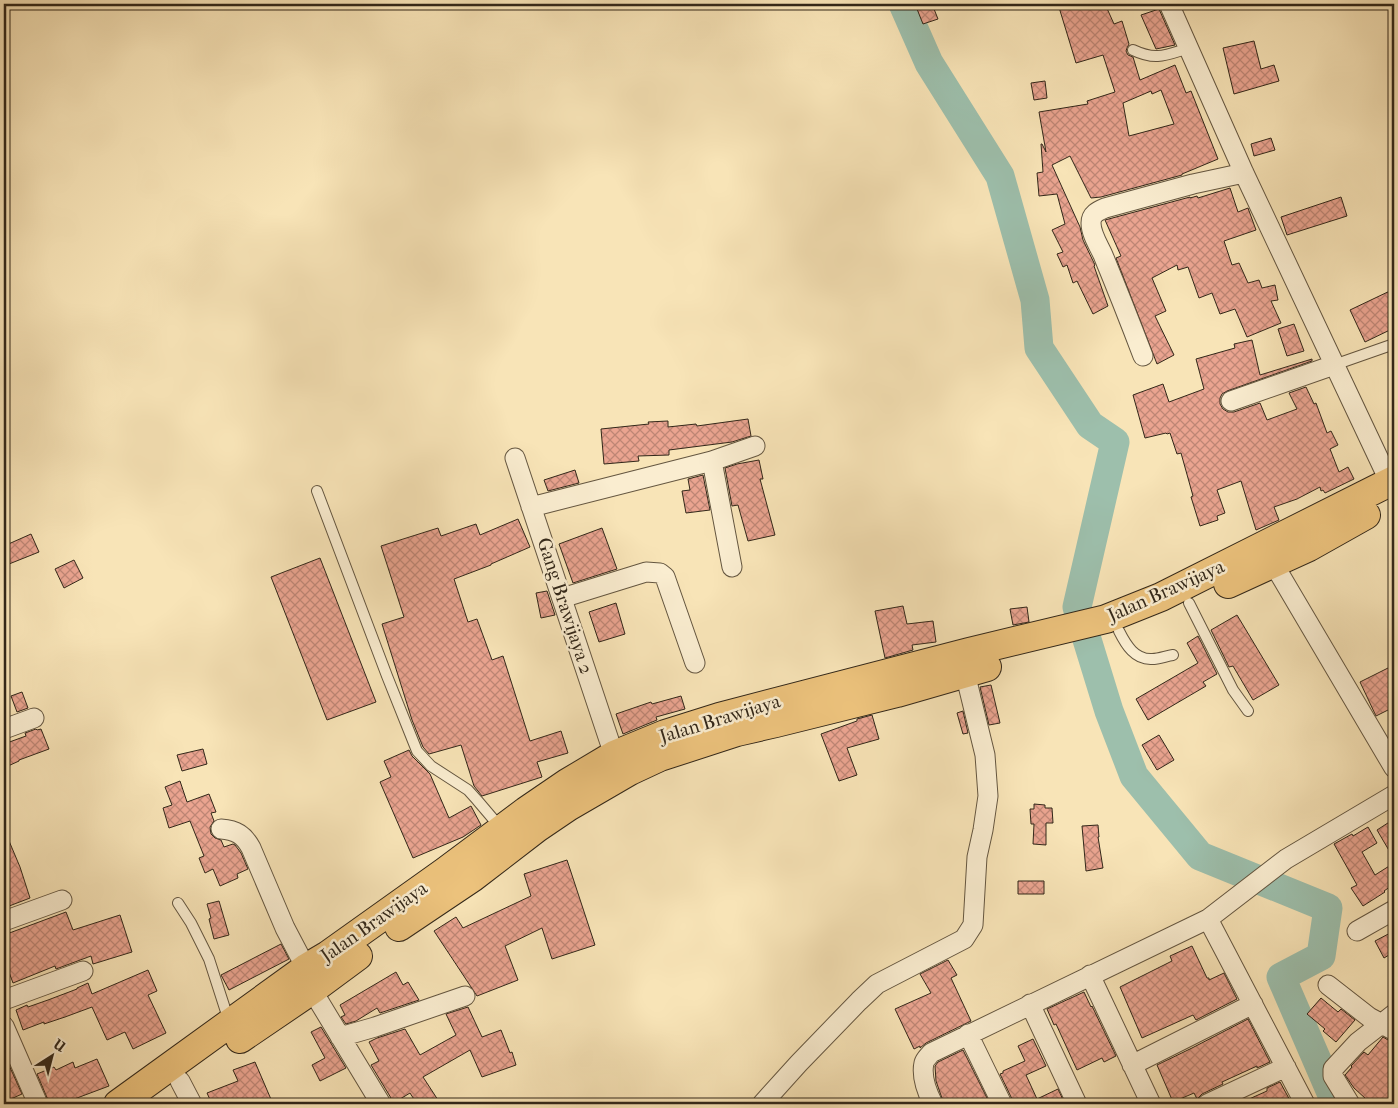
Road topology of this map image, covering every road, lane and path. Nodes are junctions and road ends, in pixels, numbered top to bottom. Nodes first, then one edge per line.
1 (1170, 4) edge
2 (1189, 48) junction
3 (1133, 50) dead end
4 (1244, 173) junction
5 (1394, 344) edge
6 (1143, 356) dead end
7 (1334, 364) junction
8 (1231, 401) dead end
9 (755, 446) dead end
10 (515, 458) dead end
11 (712, 461) junction
12 (1393, 489) edge
13 (317, 491) dead end
14 (532, 507) junction
15 (1273, 563) junction
16 (732, 567) dead end
17 (562, 598) junction
18 (1189, 603) junction
19 (1111, 628) junction
20 (1053, 640) junction
21 (1172, 654) dead end
22 (695, 663) dead end
23 (965, 673) junction
24 (1248, 711) dead end
25 (34, 718) dead end
26 (4, 729) edge
27 (614, 755) junction
28 (1394, 768) edge
29 (1394, 796) edge
30 (221, 829) dead end
31 (500, 831) junction
32 (62, 900) dead end
33 (178, 903) dead end
34 (1394, 910) edge
35 (1208, 919) junction
36 (4, 921) edge
37 (1357, 931) dead end
38 (83, 971) dead end
39 (321, 971) junction
40 (1090, 975) junction
41 (1328, 985) dead end
42 (465, 996) dead end
43 (4, 1000) edge
44 (1030, 1004) junction
45 (1253, 1004) junction
46 (1390, 1023) edge
47 (230, 1024) junction
48 (4, 1026) edge
49 (968, 1034) junction
50 (340, 1037) junction
51 (1132, 1065) junction
52 (1286, 1067) junction
53 (186, 1092) edge
54 (1236, 1098) edge
55 (38, 1104) edge
56 (118, 1104) edge
57 (149, 1104) edge
58 (381, 1104) edge
59 (762, 1104) edge
60 (933, 1104) edge
61 (1002, 1104) edge
62 (1078, 1104) edge
63 (1151, 1104) edge
64 (1207, 1104) edge
65 (1305, 1104) edge
66 (1350, 1104) edge

1 - 2 street
2 - 3 lane
2 - 4 street
4 - 6 street
4 - 7 street
5 - 7 lane
7 - 8 street
7 - 12 street
9 - 11 street
10 - 14 street, Gang Brawijaya 2
11 - 14 street
11 - 16 street
12 - 15 highway, Jalan Brawijaya
12 - 19 highway, Jalan Brawijaya
13 - 31 lane
14 - 17 street, Gang Brawijaya 2
15 - 18 highway, Jalan Brawijaya
15 - 28 street
17 - 22 street
17 - 27 street, Gang Brawijaya 2
18 - 19 highway, Jalan Brawijaya
18 - 24 lane
19 - 20 highway, Jalan Brawijaya
19 - 21 lane
20 - 23 highway, Jalan Brawijaya
20 - 27 highway, Jalan Brawijaya
23 - 39 highway, Jalan Brawijaya
23 - 59 street
25 - 26 street
27 - 31 highway, Jalan Brawijaya
29 - 35 street
30 - 39 street
31 - 39 highway, Jalan Brawijaya
32 - 36 street
33 - 47 lane
34 - 37 street
35 - 40 street
35 - 45 street
38 - 43 street
39 - 47 highway, Jalan Brawijaya
39 - 50 street
39 - 53 highway, Jalan Brawijaya
40 - 44 street
40 - 51 street
41 - 46 street
42 - 50 street
44 - 49 street
44 - 62 street
45 - 51 street
45 - 52 street
46 - 66 street
47 - 56 highway, Jalan Brawijaya
48 - 55 street
49 - 60 street
49 - 61 street
50 - 58 street
51 - 63 street
52 - 54 street
52 - 65 street
53 - 57 highway, Jalan Brawijaya
54 - 64 street

